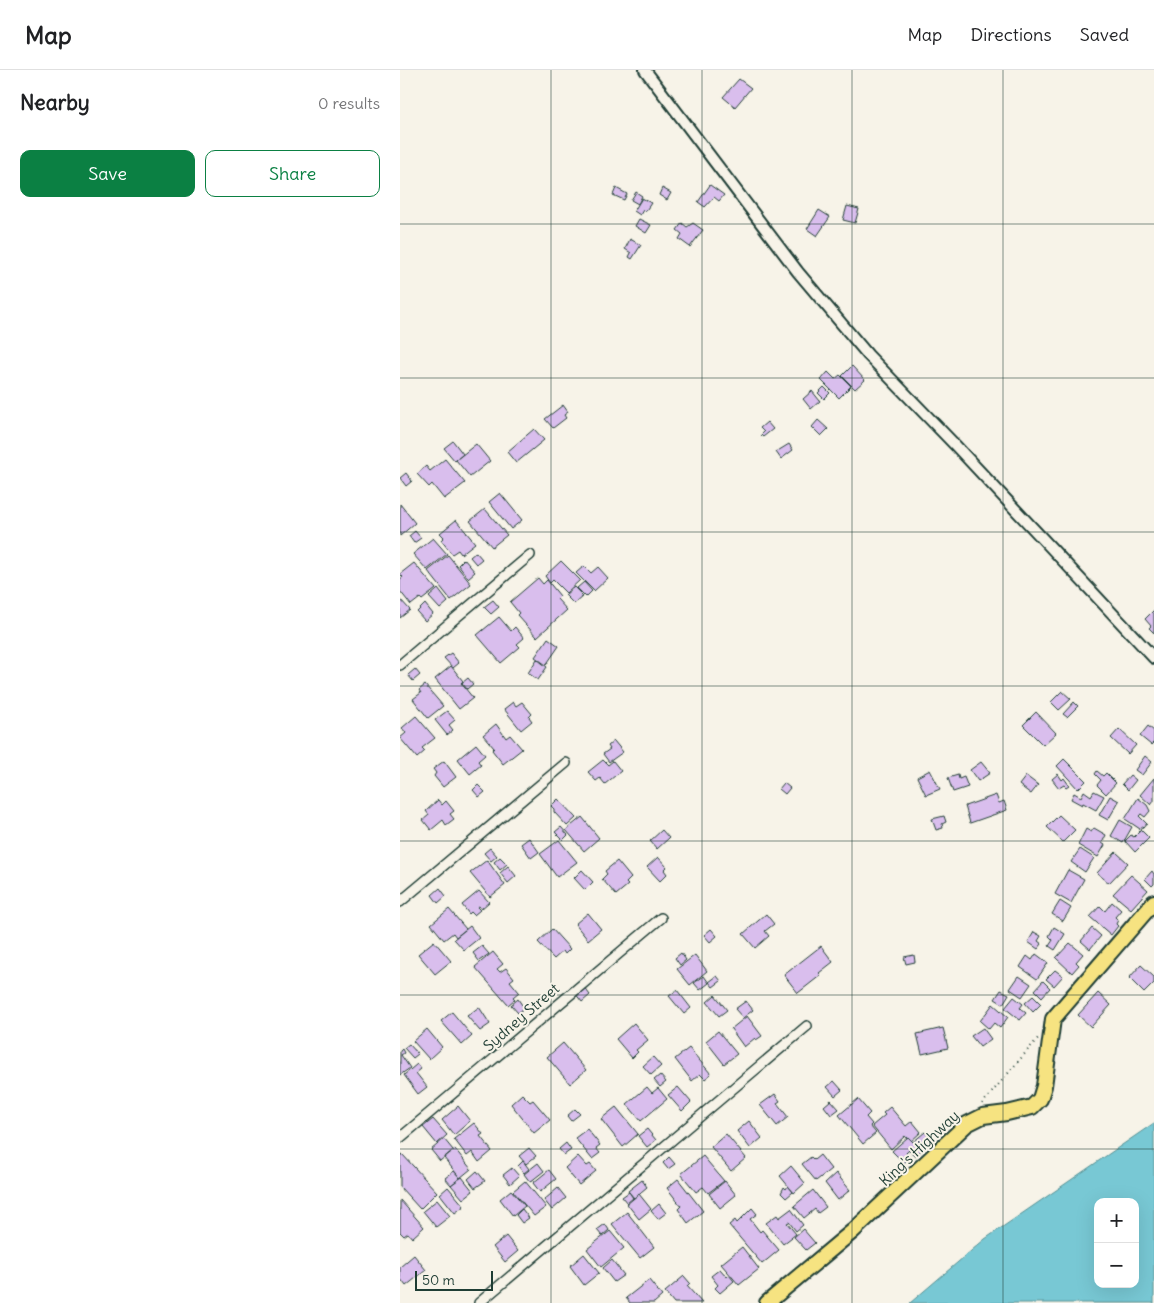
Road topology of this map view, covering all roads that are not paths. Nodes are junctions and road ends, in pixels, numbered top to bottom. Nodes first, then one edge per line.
1 (645, 70) edge
2 (530, 555) dead end
3 (1154, 658) edge
4 (400, 664) edge
5 (566, 763) dead end
6 (400, 902) edge
7 (1154, 902) edge
8 (661, 918) dead end
9 (808, 1026) dead end
10 (400, 1138) edge
11 (479, 1303) edge
12 (767, 1303) edge

1 - 3 street
2 - 4 street
5 - 6 street
7 - 12 highway, King's Highway
8 - 10 street, Sydney Street
9 - 11 street

